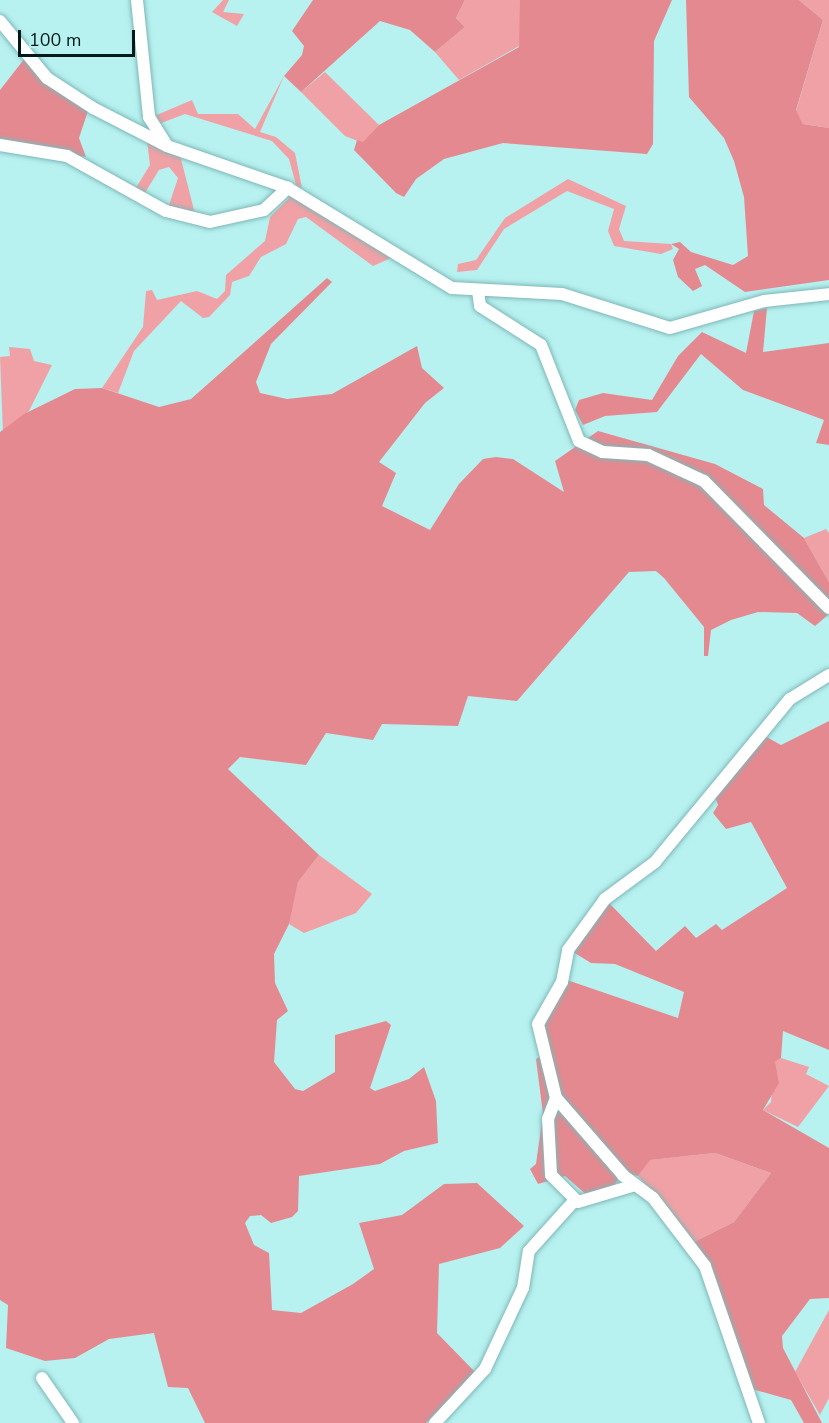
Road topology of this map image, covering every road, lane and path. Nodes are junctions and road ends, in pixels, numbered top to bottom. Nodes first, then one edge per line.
1 (136, 0) edge
2 (0, 21) edge
3 (0, 145) edge
4 (167, 146) junction
5 (288, 188) junction
6 (478, 291) junction
7 (829, 294) edge
8 (829, 608) edge
9 (829, 675) edge
10 (556, 1098) junction
11 (623, 1175) junction
12 (635, 1185) junction
13 (615, 1190) junction
14 (574, 1201) junction
15 (42, 1377) dead end
16 (73, 1423) edge
17 (435, 1423) edge
18 (759, 1423) edge

1 - 4 street
2 - 4 street
3 - 5 street
4 - 5 street
5 - 6 street
6 - 7 street
6 - 8 street
9 - 10 street
10 - 11 street
10 - 14 street
11 - 12 street
11 - 13 street
12 - 13 street
12 - 18 street
13 - 14 street
14 - 17 street
15 - 16 street

